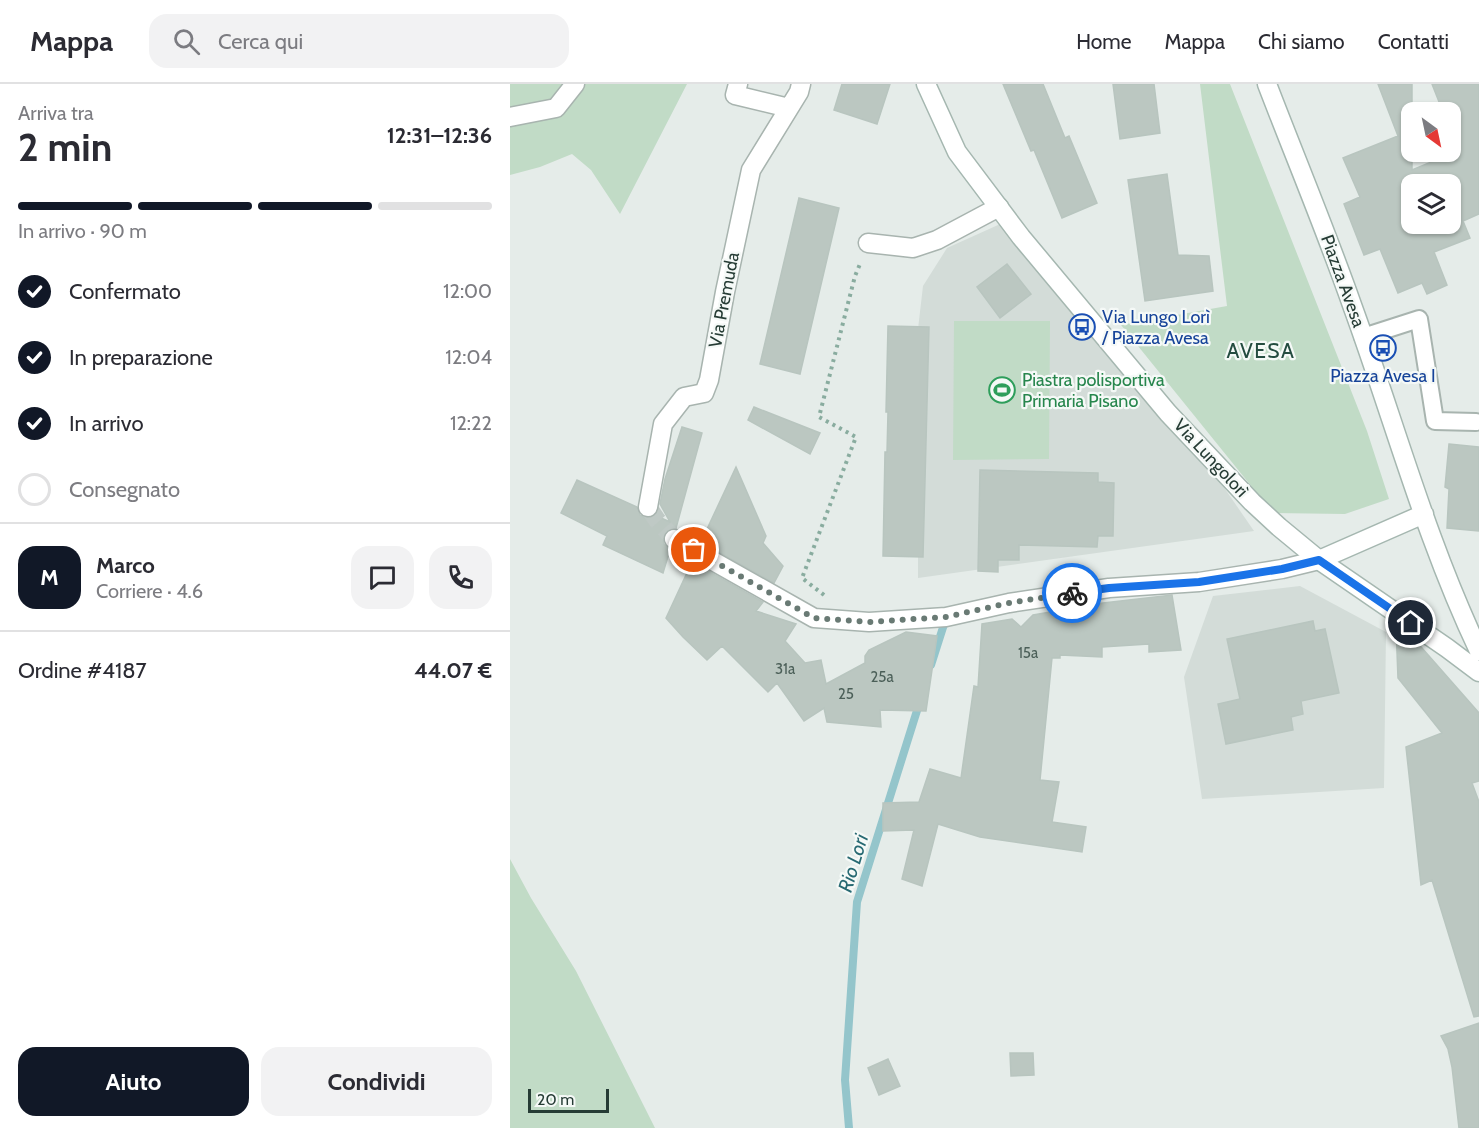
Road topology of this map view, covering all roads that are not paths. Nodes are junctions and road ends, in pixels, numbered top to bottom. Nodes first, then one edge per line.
1 (575, 84) edge
2 (738, 84) edge
3 (801, 84) edge
4 (926, 84) edge
5 (1267, 84) edge
6 (789, 108) junction
7 (510, 117) edge
8 (999, 207) junction
9 (868, 243) road end
10 (1363, 337) junction
11 (1476, 422) dead end
12 (648, 507) dead end
13 (1424, 514) junction
14 (674, 539) tunnel mouth
15 (1319, 560) junction
16 (1479, 651) edge
17 (1479, 672) edge

1 - 7 street
2 - 6 street
3 - 6 street, Via Premuda
4 - 8 street, Via Lungolorì
5 - 10 street, Piazza Avesa
6 - 12 street, Via Premuda
8 - 9 street
8 - 15 street, Via Lungolorì
10 - 11 lane
10 - 13 street, Piazza Avesa
13 - 15 street
13 - 16 street, Piazza Avesa
14 - 15 street
15 - 17 street, Via Lungolorì

